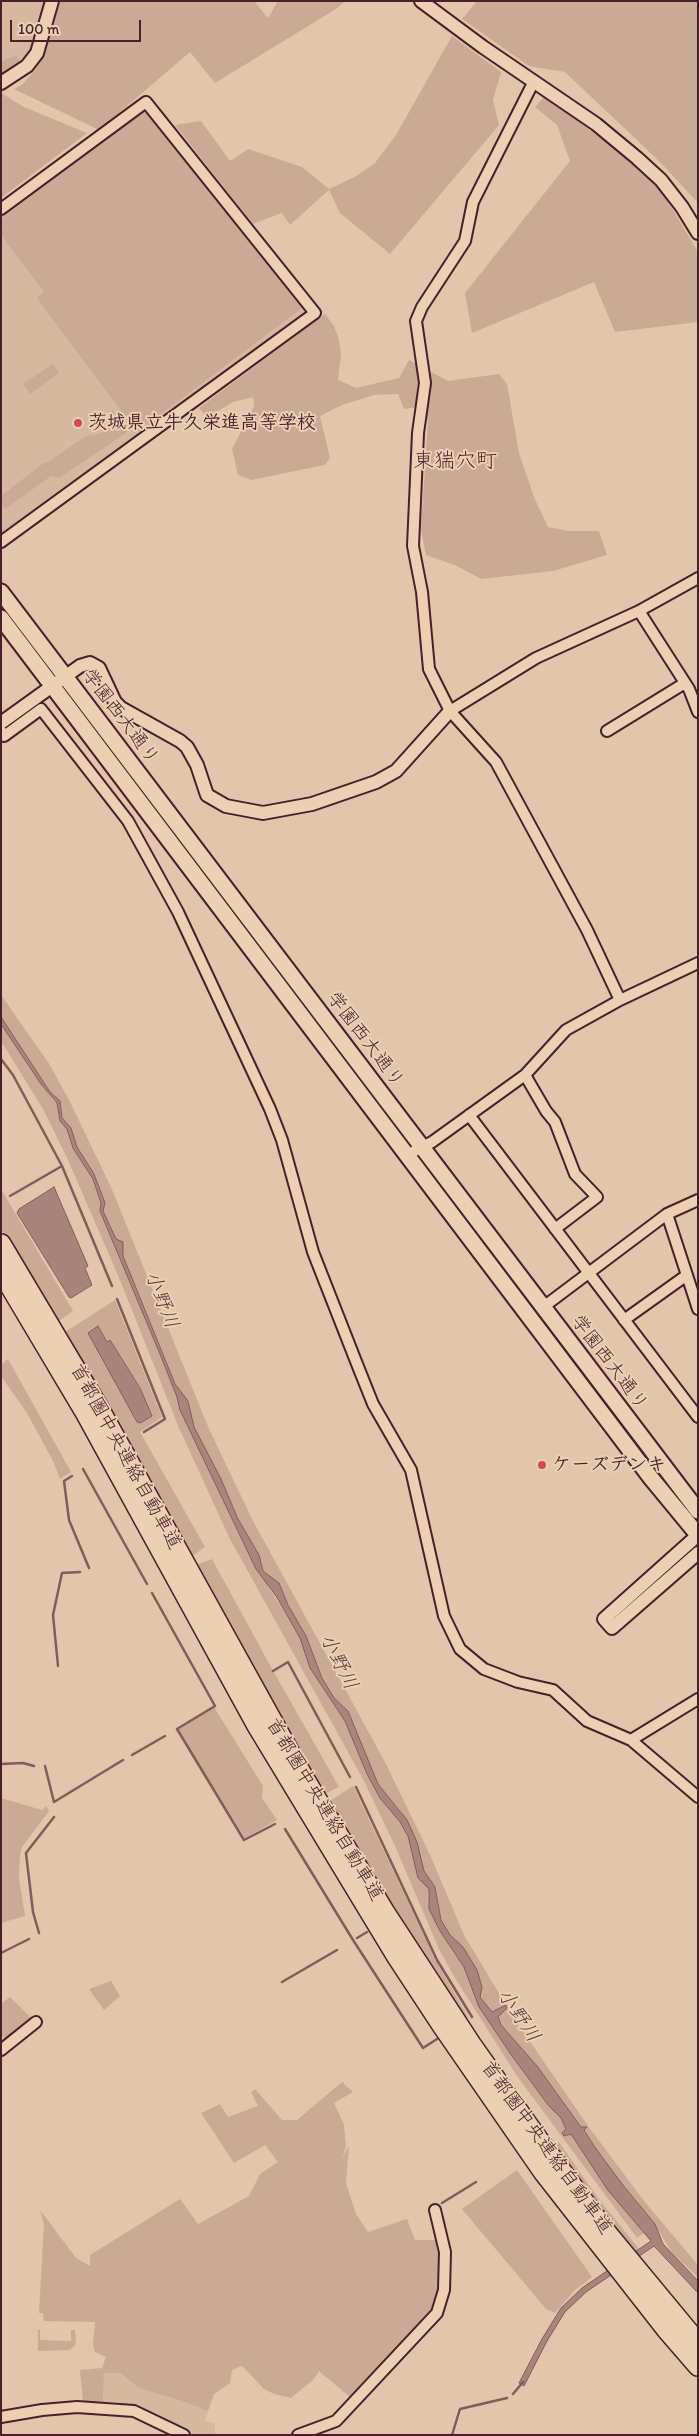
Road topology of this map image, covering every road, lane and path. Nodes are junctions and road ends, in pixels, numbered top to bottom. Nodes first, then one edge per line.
1 (52, 1) edge
2 (421, 1) edge
3 (534, 81) junction
4 (1, 83) edge
5 (1, 209) edge
6 (698, 233) edge
7 (1, 542) edge
8 (698, 578) edge
9 (1, 592) edge
10 (639, 611) junction
11 (1, 618) edge
12 (58, 681) junction
13 (685, 683) junction
14 (450, 712) junction
15 (698, 712) edge
16 (1, 723) edge
17 (1, 731) edge
18 (607, 731) dead end
19 (698, 963) edge
20 (620, 1000) junction
21 (525, 1074) junction
22 (469, 1115) junction
23 (421, 1147) junction
24 (407, 1154) junction
25 (698, 1200) edge
26 (667, 1214) junction
27 (555, 1229) junction
28 (1, 1244) edge
29 (1, 1271) edge
30 (587, 1272) junction
31 (687, 1275) junction
32 (542, 1308) junction
33 (698, 1309) edge
34 (624, 1320) junction
35 (698, 1417) edge
36 (698, 1511) edge
37 (698, 1535) edge
38 (698, 1553) edge
39 (698, 1699) edge
40 (631, 1740) junction
41 (698, 1797) edge
42 (36, 2022) dead end
43 (1, 2050) edge
44 (435, 2210) dead end
45 (698, 2343) edge
46 (698, 2366) edge
47 (1, 2417) edge
48 (184, 2435) edge
49 (298, 2435) edge

1 - 4 street
2 - 3 street
3 - 6 street
3 - 14 street
5 - 7 street
8 - 10 street
9 - 12 main road, 学園西大通り
10 - 13 street
10 - 14 street
11 - 12 main road, 学園西大通り
12 - 14 street
12 - 16 street
12 - 23 main road, 学園西大通り
12 - 24 main road, 学園西大通り
13 - 15 street
13 - 18 street
14 - 20 street
17 - 40 street
19 - 20 street
20 - 21 street
21 - 22 street
21 - 27 street
22 - 23 street
22 - 27 street
23 - 24 street
23 - 32 main road, 学園西大通り
24 - 37 main road, 学園西大通り
25 - 26 street
26 - 30 street
26 - 31 street
27 - 30 street
28 - 45 highway, 首都圏中央連絡自動車道
29 - 46 highway, 首都圏中央連絡自動車道
30 - 32 street
30 - 34 street
31 - 33 street
31 - 34 street
32 - 36 main road, 学園西大通り
34 - 35 street
37 - 38 street
39 - 40 street
40 - 41 street
42 - 43 street
44 - 49 street
47 - 48 street

